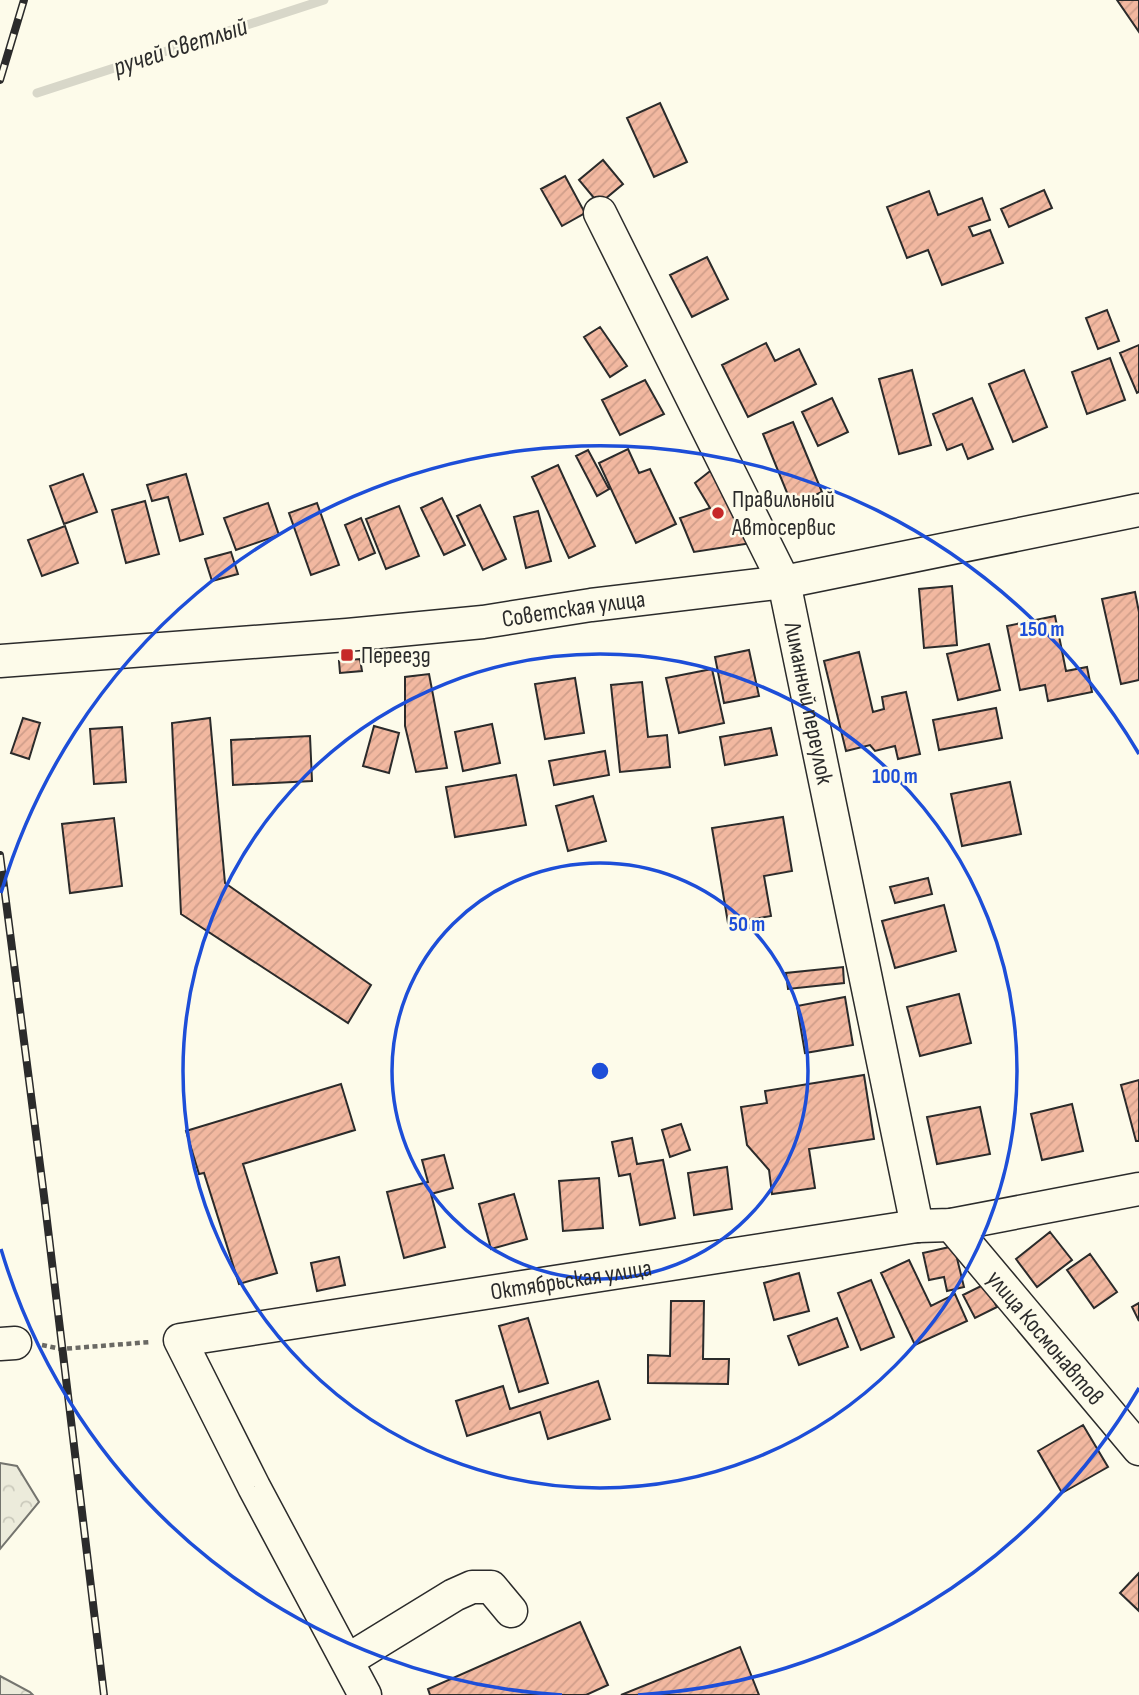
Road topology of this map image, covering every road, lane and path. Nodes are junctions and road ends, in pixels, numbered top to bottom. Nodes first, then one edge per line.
1 (600, 213) dead end
2 (1139, 510) edge
3 (784, 582) junction
4 (0, 661) edge
5 (1139, 1189) edge
6 (951, 1225) junction
7 (917, 1226) junction
8 (180, 1340) junction
9 (7, 1344) edge
10 (1139, 1449) edge
11 (511, 1611) dead end
12 (348, 1660) junction
13 (365, 1695) edge

1 - 3 street, Лиманный переулок
2 - 3 street, Советская улица
3 - 4 street, Советская улица
3 - 7 street, Лиманный переулок
5 - 6 street, Октябрьская улица
6 - 7 street, Октябрьская улица
6 - 10 street, улица Космонавтов
7 - 8 street, Октябрьская улица
8 - 9 path
8 - 12 street
11 - 12 street
12 - 13 street

